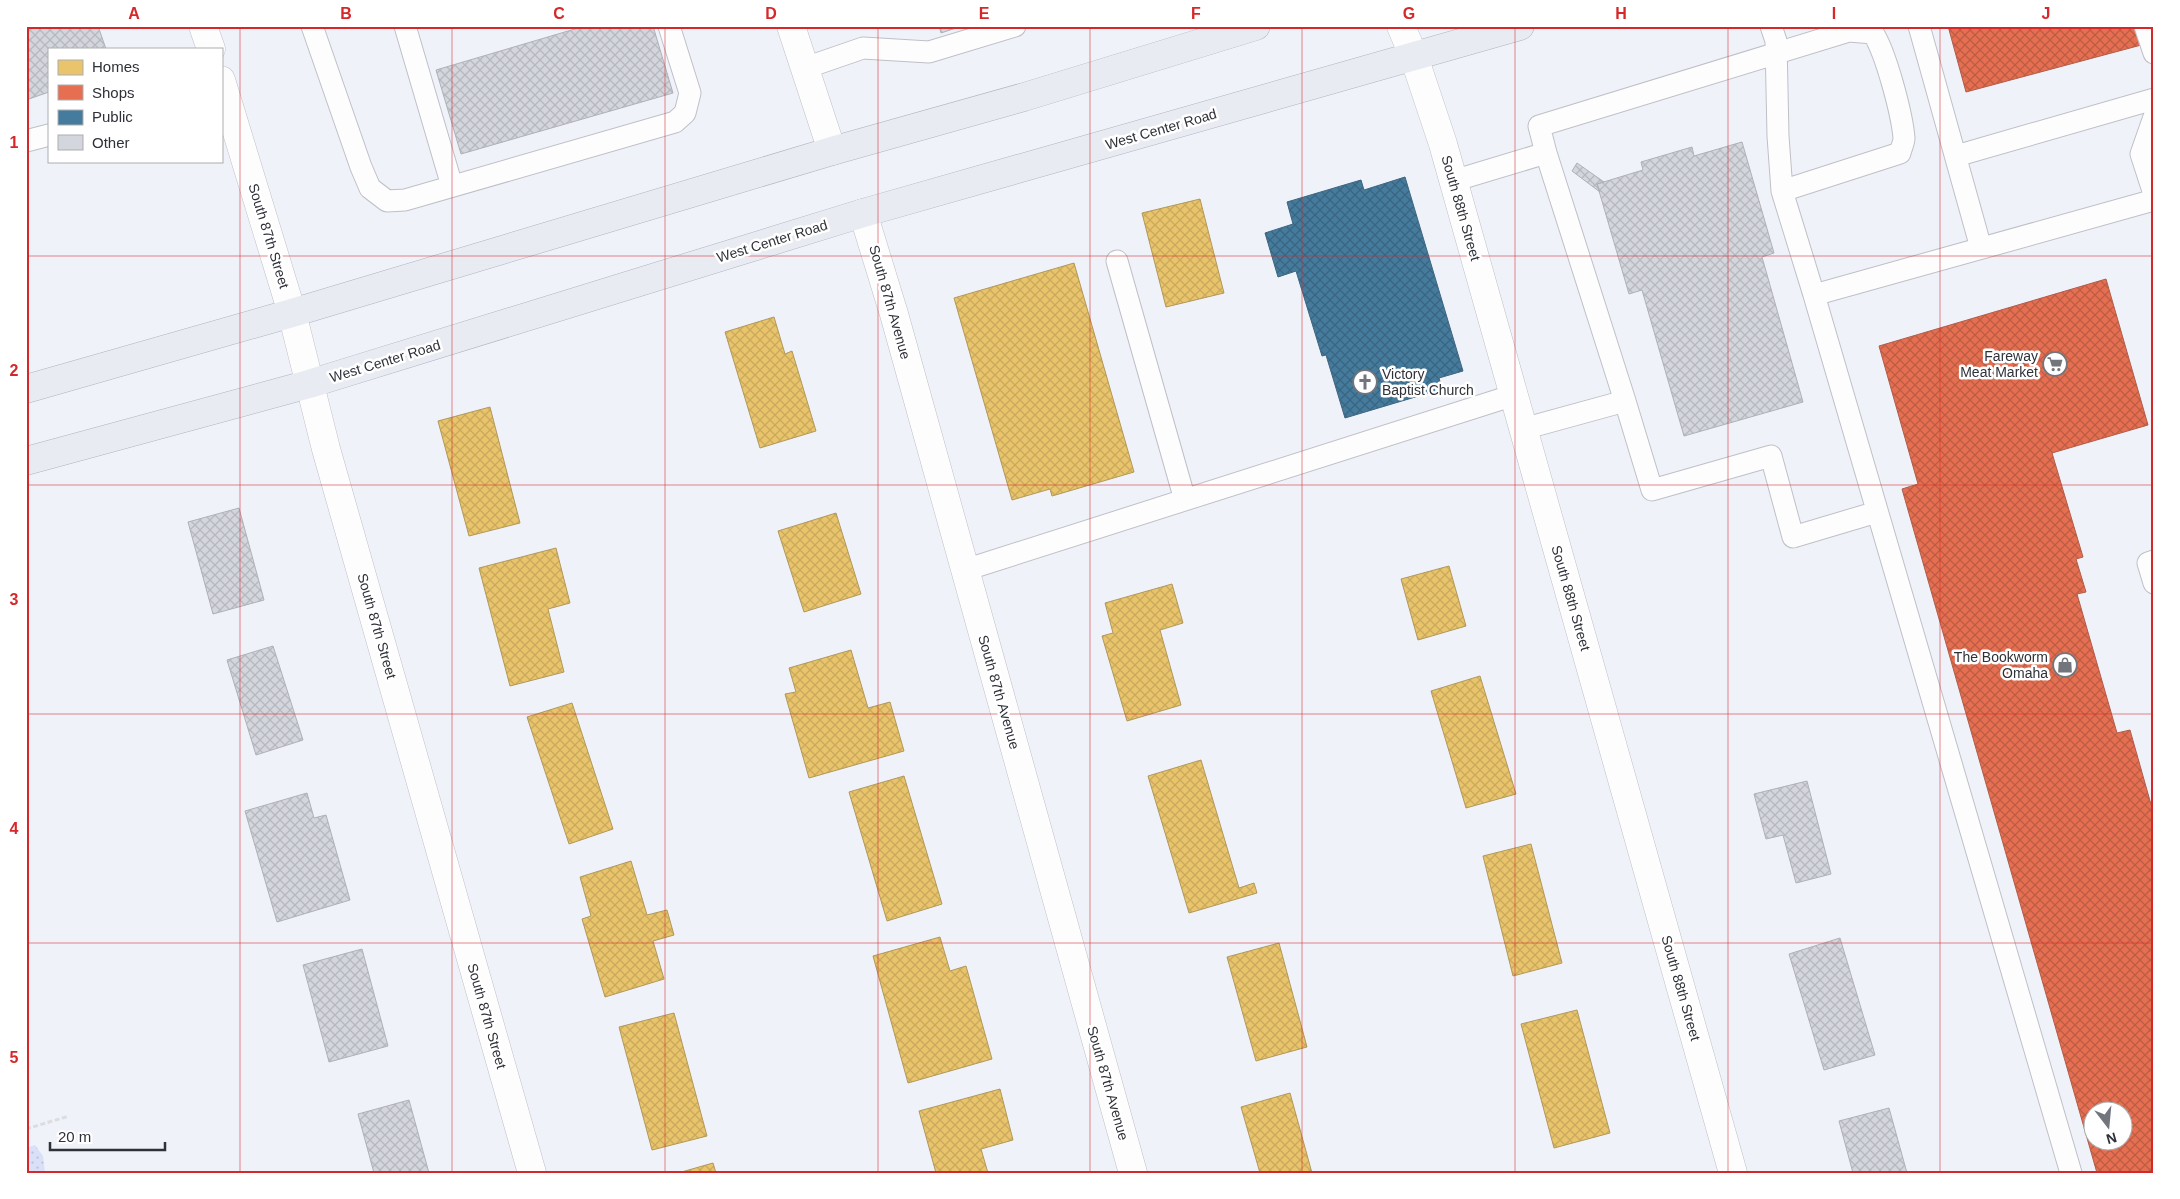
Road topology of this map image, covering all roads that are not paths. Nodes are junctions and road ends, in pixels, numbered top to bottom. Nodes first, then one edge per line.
1 (203, 26) edge
2 (312, 26) edge
3 (405, 26) edge
4 (669, 26) edge
5 (791, 26) edge
6 (1015, 26) edge
7 (1256, 26) edge
8 (1400, 26) edge
9 (1520, 26) edge
10 (1771, 26) edge
11 (1919, 26) edge
12 (2145, 26) edge
13 (1857, 29) edge
14 (210, 48) edge
15 (2154, 52) edge
16 (1776, 53) junction
17 (1414, 57) junction
18 (805, 68) junction
19 (222, 82) edge
20 (2154, 99) edge
21 (2154, 117) edge
22 (48, 135) edge
23 (26, 141) edge
24 (832, 152) junction
25 (1546, 153) junction
26 (1956, 156) junction
27 (1453, 181) junction
28 (452, 186) junction
29 (1782, 191) junction
30 (2154, 194) edge
31 (2154, 200) edge
32 (863, 213) junction
33 (1981, 248) junction
34 (1117, 261) dead end
35 (1814, 295) junction
36 (292, 313) junction
37 (309, 384) junction
38 (26, 389) edge
39 (1514, 395) junction
40 (1624, 401) junction
41 (1523, 429) junction
42 (26, 461) edge
43 (1184, 500) junction
44 (1877, 512) junction
45 (2154, 561) edge
46 (965, 570) junction
47 (2154, 583) edge
48 (532, 1173) edge
49 (1132, 1173) edge
50 (1733, 1173) edge
51 (2071, 1173) edge

1 - 14 street
2 - 28 lane
3 - 28 lane
4 - 28 lane
5 - 18 street
6 - 18 lane
7 - 24 main road
8 - 17 street, South 88th Street
9 - 17 main road, West Center Road
10 - 16 lane
11 - 26 lane
12 - 15 lane
13 - 16 lane
13 - 29 lane
16 - 25 lane
16 - 29 lane
17 - 27 street, South 88th Street
17 - 32 main road, West Center Road
18 - 24 street
19 - 36 street, South 87th Street
20 - 26 lane
21 - 30 lane
22 - 23 lane
24 - 36 main road
25 - 27 lane
25 - 40 lane
26 - 33 lane
27 - 39 street, South 88th Street
29 - 35 lane
31 - 33 lane
32 - 37 main road, West Center Road
32 - 46 street, South 87th Avenue
33 - 35 lane
34 - 43 lane
35 - 44 lane
36 - 37 street, South 87th Street
36 - 38 main road
37 - 42 main road, West Center Road
37 - 48 street, South 87th Street
39 - 41 street, South 88th Street
39 - 43 lane
40 - 41 lane
40 - 44 lane
41 - 50 street, South 88th Street
43 - 46 lane
44 - 51 lane
45 - 47 lane
46 - 49 street, South 87th Avenue

